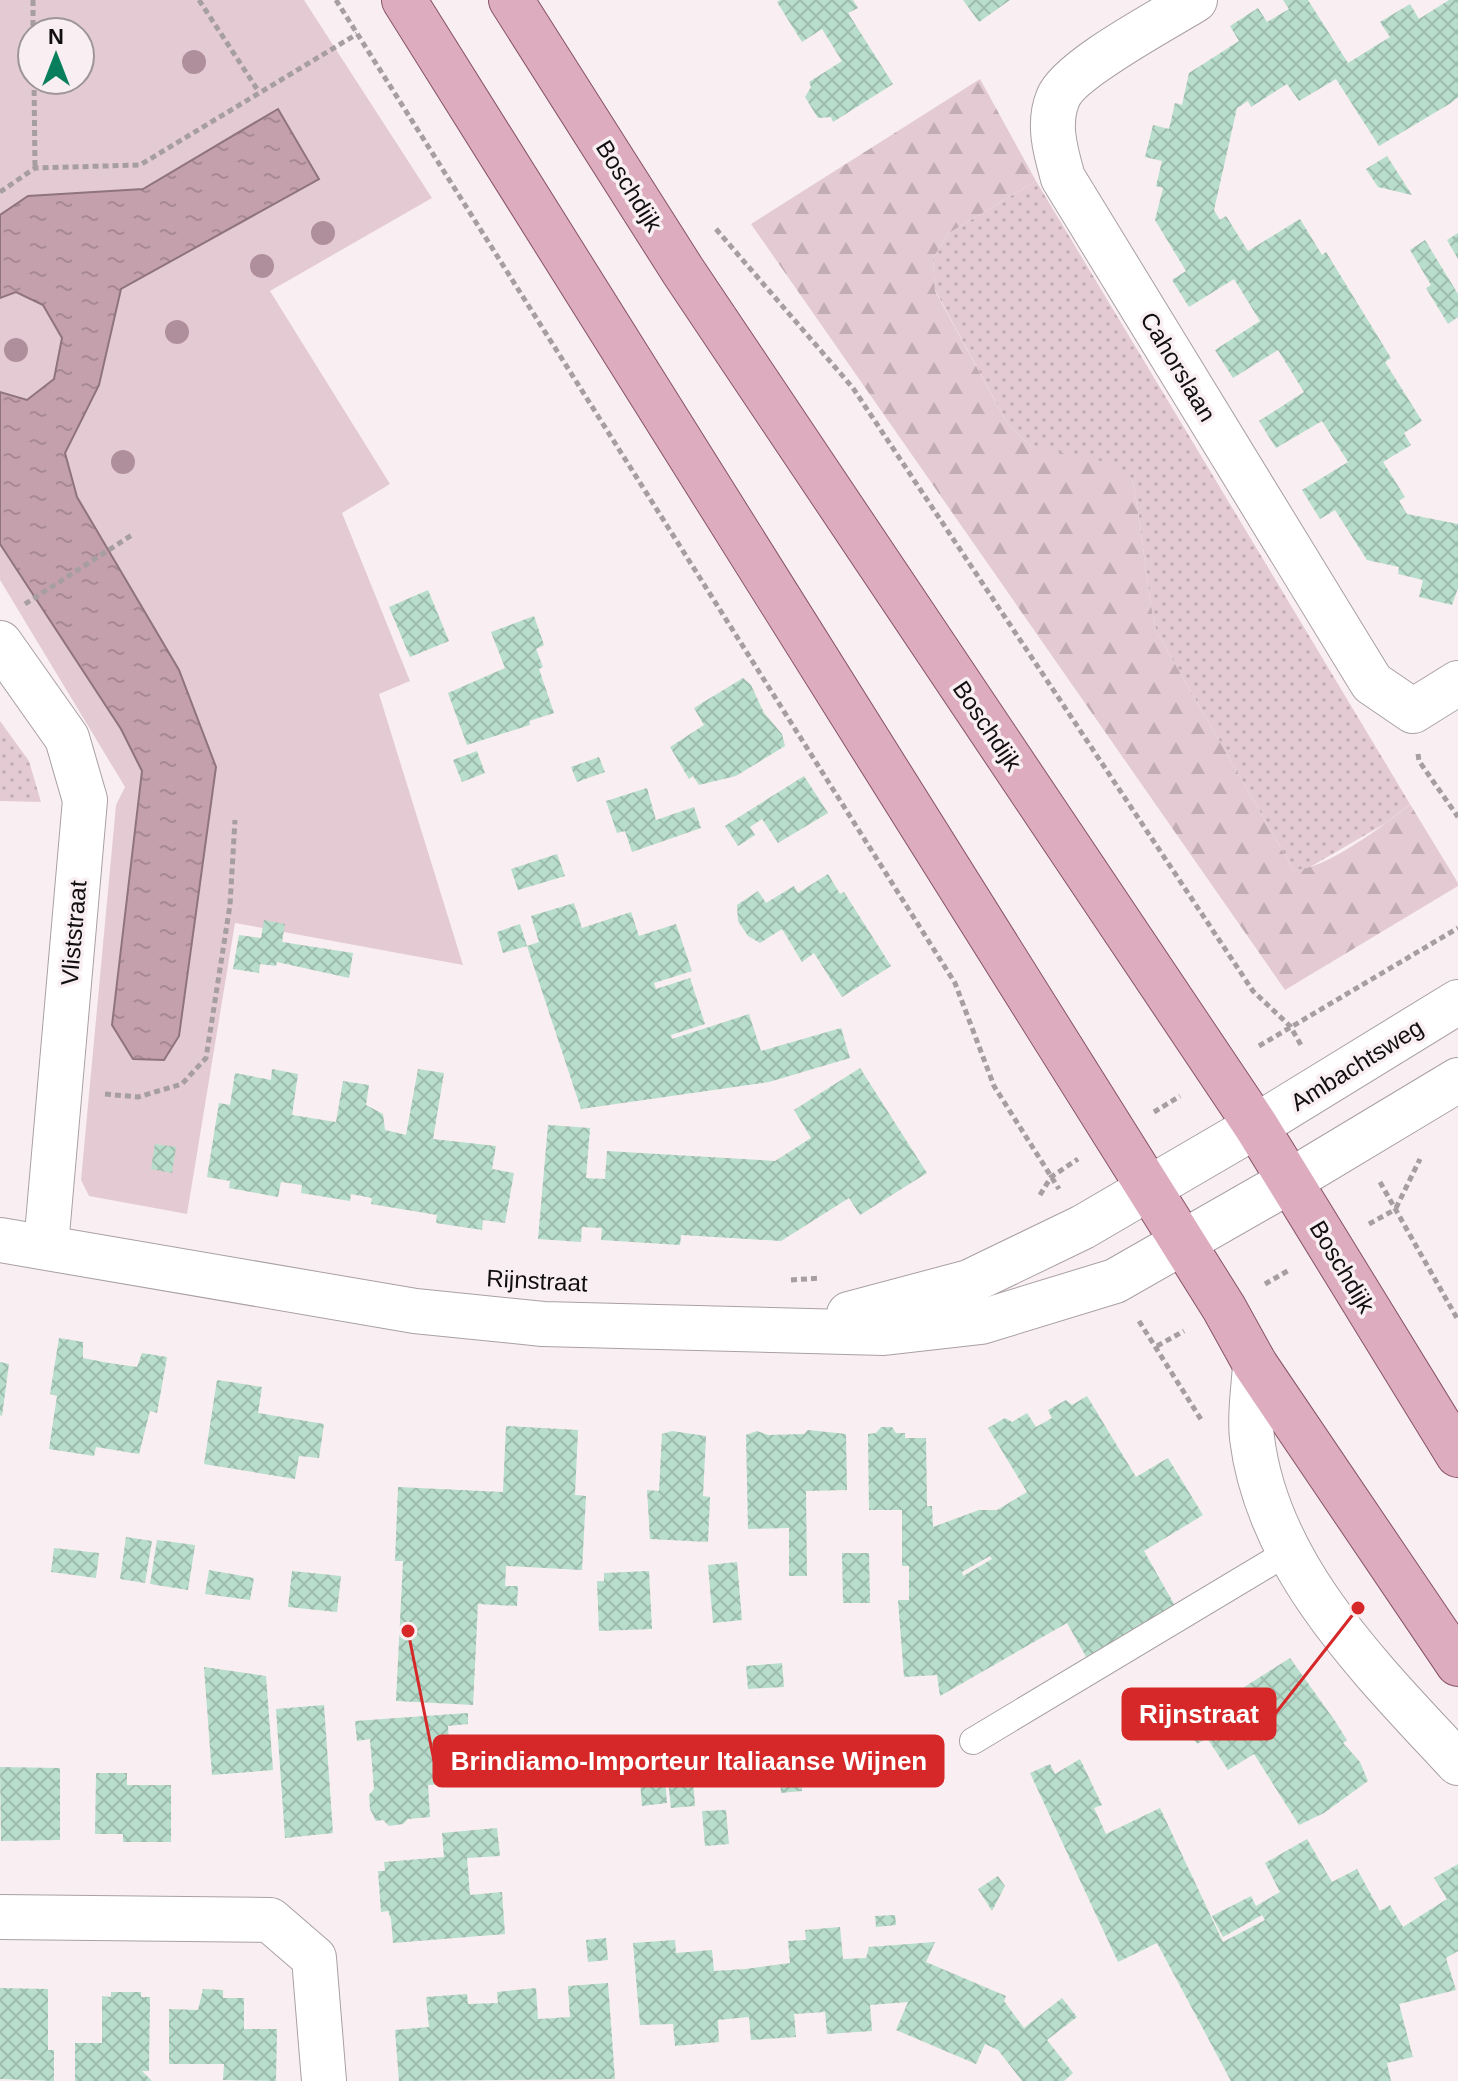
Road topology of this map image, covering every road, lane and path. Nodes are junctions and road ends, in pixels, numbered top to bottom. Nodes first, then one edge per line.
1 (199, 0) edge
2 (336, 0) edge
3 (404, 0) edge
4 (511, 0) edge
5 (1195, 0) edge
6 (357, 34) junction
7 (259, 92) junction
8 (34, 96) edge
9 (35, 168) junction
10 (0, 192) edge
11 (708, 220) dead end
12 (132, 535) dead end
13 (6, 627) edge
14 (1458, 683) edge
15 (1413, 711) junction
16 (1458, 817) edge
17 (235, 820) dead end
18 (1458, 928) edge
19 (1458, 1002) edge
20 (1290, 1026) junction
21 (1218, 1071) junction
22 (1458, 1080) edge
23 (1325, 1084) junction
24 (61, 1089) junction
25 (1256, 1126) junction
26 (1116, 1135) junction
27 (1356, 1142) junction
28 (1051, 1177) junction
29 (1290, 1181) junction
30 (1149, 1189) junction
31 (1038, 1198) dead end
32 (1396, 1209) junction
33 (0, 1240) edge
34 (1183, 1244) junction
35 (46, 1246) junction
36 (1329, 1247) junction
37 (833, 1277) dead end
38 (789, 1280) dead end
39 (1224, 1308) junction
40 (1137, 1319) dead end
41 (1458, 1320) edge
42 (781, 1332) junction
43 (1255, 1364) junction
44 (1458, 1455) edge
45 (1288, 1552) junction
46 (1458, 1664) edge
47 (973, 1741) dead end
48 (1458, 1763) edge
49 (0, 1917) edge
50 (324, 2081) edge

1 - 7 path
2 - 6 path
3 - 26 main road
4 - 21 main road, Boschdijk
5 - 15 street, Cahorslaan
6 - 7 path
6 - 28 path
7 - 9 path
8 - 9 path
9 - 10 path
11 - 20 path
12 - 13 path
13 - 24 street, Vliststraat
14 - 15 street
15 - 16 path
17 - 24 path
18 - 20 path
19 - 23 street, Ambachtsweg
20 - 21 path
20 - 23 path
21 - 25 main road, Boschdijk
21 - 26 path
22 - 27 street
23 - 25 street, Ambachtsweg
24 - 35 street, Vliststraat
25 - 29 main road, Boschdijk
25 - 30 street, Ambachtsweg
26 - 28 path
26 - 30 main road
27 - 29 street
27 - 32 path
28 - 31 path
29 - 34 street, Rijnstraat
29 - 36 main road, Boschdijk
30 - 34 main road
30 - 42 street, Rijnstraat
32 - 36 path
32 - 41 path
33 - 35 street, Rijnstraat
34 - 39 main road
34 - 42 street, Rijnstraat
35 - 42 street, Rijnstraat
36 - 39 path
36 - 44 main road, Boschdijk
37 - 38 path
39 - 40 path
39 - 43 main road
43 - 45 street
43 - 46 main road
45 - 47 lane
45 - 48 street
49 - 50 street

